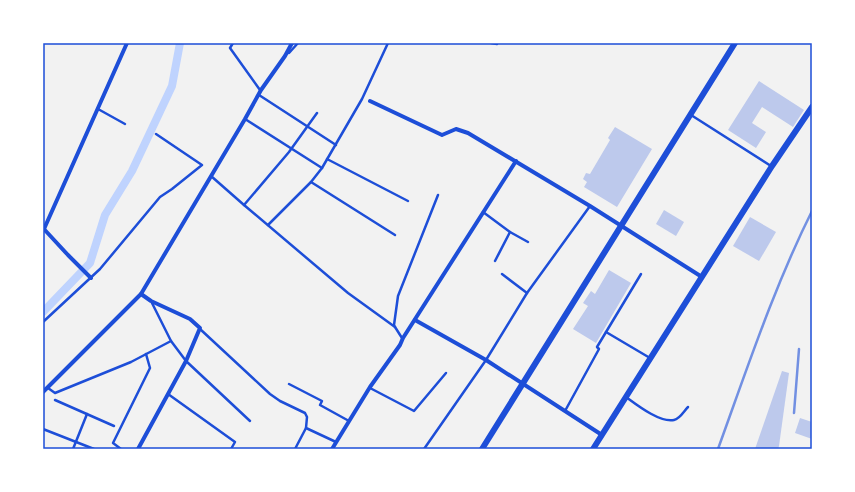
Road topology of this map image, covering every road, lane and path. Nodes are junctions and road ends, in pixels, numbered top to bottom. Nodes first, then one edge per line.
1 (127, 43) edge
2 (233, 43) edge
3 (292, 43) edge
4 (298, 43) edge
5 (388, 43) edge
6 (491, 43) edge
7 (735, 43) edge
8 (497, 44) dead end
9 (285, 56) junction
10 (260, 92) junction
11 (370, 101) dead end
12 (812, 107) edge
13 (98, 109) junction
14 (317, 114) dead end
15 (690, 115) junction
16 (246, 119) junction
17 (126, 124) dead end
18 (308, 126) junction
19 (156, 134) dead end
20 (336, 145) junction
21 (292, 148) junction
22 (327, 159) junction
23 (516, 161) junction
24 (772, 166) junction
25 (322, 168) junction
26 (212, 176) junction
27 (311, 182) junction
28 (438, 195) dead end
29 (408, 201) dead end
30 (244, 206) junction
31 (590, 206) junction
32 (483, 212) junction
33 (268, 225) junction
34 (622, 226) junction
35 (44, 228) edge
36 (510, 232) junction
37 (395, 235) dead end
38 (528, 242) dead end
39 (495, 261) dead end
40 (502, 274) dead end
41 (641, 274) dead end
42 (702, 277) junction
43 (91, 278) junction
44 (527, 293) junction
45 (141, 294) junction
46 (151, 301) junction
47 (415, 320) junction
48 (43, 322) edge
49 (395, 327) junction
50 (200, 328) junction
51 (606, 332) junction
52 (402, 338) junction
53 (172, 341) junction
54 (146, 354) junction
55 (650, 359) junction
56 (486, 360) junction
57 (186, 362) junction
58 (446, 373) dead end
59 (523, 383) junction
60 (289, 384) dead end
61 (48, 388) junction
62 (370, 388) junction
63 (43, 392) edge
64 (168, 394) junction
65 (626, 397) junction
66 (56, 400) dead end
67 (688, 407) dead end
68 (565, 411) junction
69 (87, 414) junction
70 (250, 421) dead end
71 (349, 422) junction
72 (114, 426) dead end
73 (306, 428) junction
74 (43, 429) edge
75 (602, 435) junction
76 (76, 442) junction
77 (337, 442) junction
78 (73, 449) edge
79 (94, 449) edge
80 (121, 449) edge
81 (138, 449) edge
82 (231, 449) edge
83 (295, 449) edge
84 (332, 449) edge
85 (424, 449) edge
86 (482, 449) edge
87 (593, 449) edge

1 - 13 street
2 - 10 lane
3 - 9 street
4 - 9 lane
5 - 20 lane
6 - 8 lane
7 - 15 street
9 - 10 street
10 - 16 street
10 - 18 lane
11 - 23 street
12 - 24 street
13 - 17 lane
13 - 35 street
14 - 18 lane
15 - 24 lane
15 - 34 street
16 - 21 lane
16 - 26 street
18 - 20 lane
18 - 21 lane
19 - 43 lane
20 - 22 lane
21 - 25 lane
21 - 30 lane
22 - 25 lane
22 - 29 lane
23 - 31 street
23 - 32 street
24 - 42 street
25 - 27 lane
26 - 30 lane
26 - 45 street
27 - 33 lane
27 - 37 lane
28 - 49 lane
30 - 33 lane
31 - 34 street
31 - 44 lane
32 - 36 lane
32 - 47 street
33 - 49 lane
34 - 42 street
34 - 59 street
35 - 43 street
36 - 38 lane
36 - 39 lane
40 - 44 lane
41 - 51 lane
42 - 55 street
43 - 48 lane
44 - 56 lane
45 - 46 street
45 - 61 street
46 - 50 street
46 - 53 lane
47 - 52 street
47 - 56 street
49 - 52 lane
50 - 57 street
50 - 73 lane
51 - 55 lane
51 - 68 lane
52 - 62 street
53 - 54 lane
53 - 57 lane
54 - 61 lane
54 - 80 lane
55 - 65 street
56 - 59 street
56 - 85 lane
57 - 64 street
57 - 70 lane
58 - 62 lane
59 - 68 street
59 - 86 street
60 - 71 lane
61 - 63 street
62 - 71 street
64 - 81 street
64 - 82 lane
65 - 67 lane
65 - 75 street
66 - 69 lane
68 - 75 street
69 - 72 lane
69 - 76 lane
71 - 77 street
73 - 77 lane
73 - 83 lane
74 - 76 lane
75 - 87 street
76 - 78 lane
76 - 79 lane
77 - 84 street

